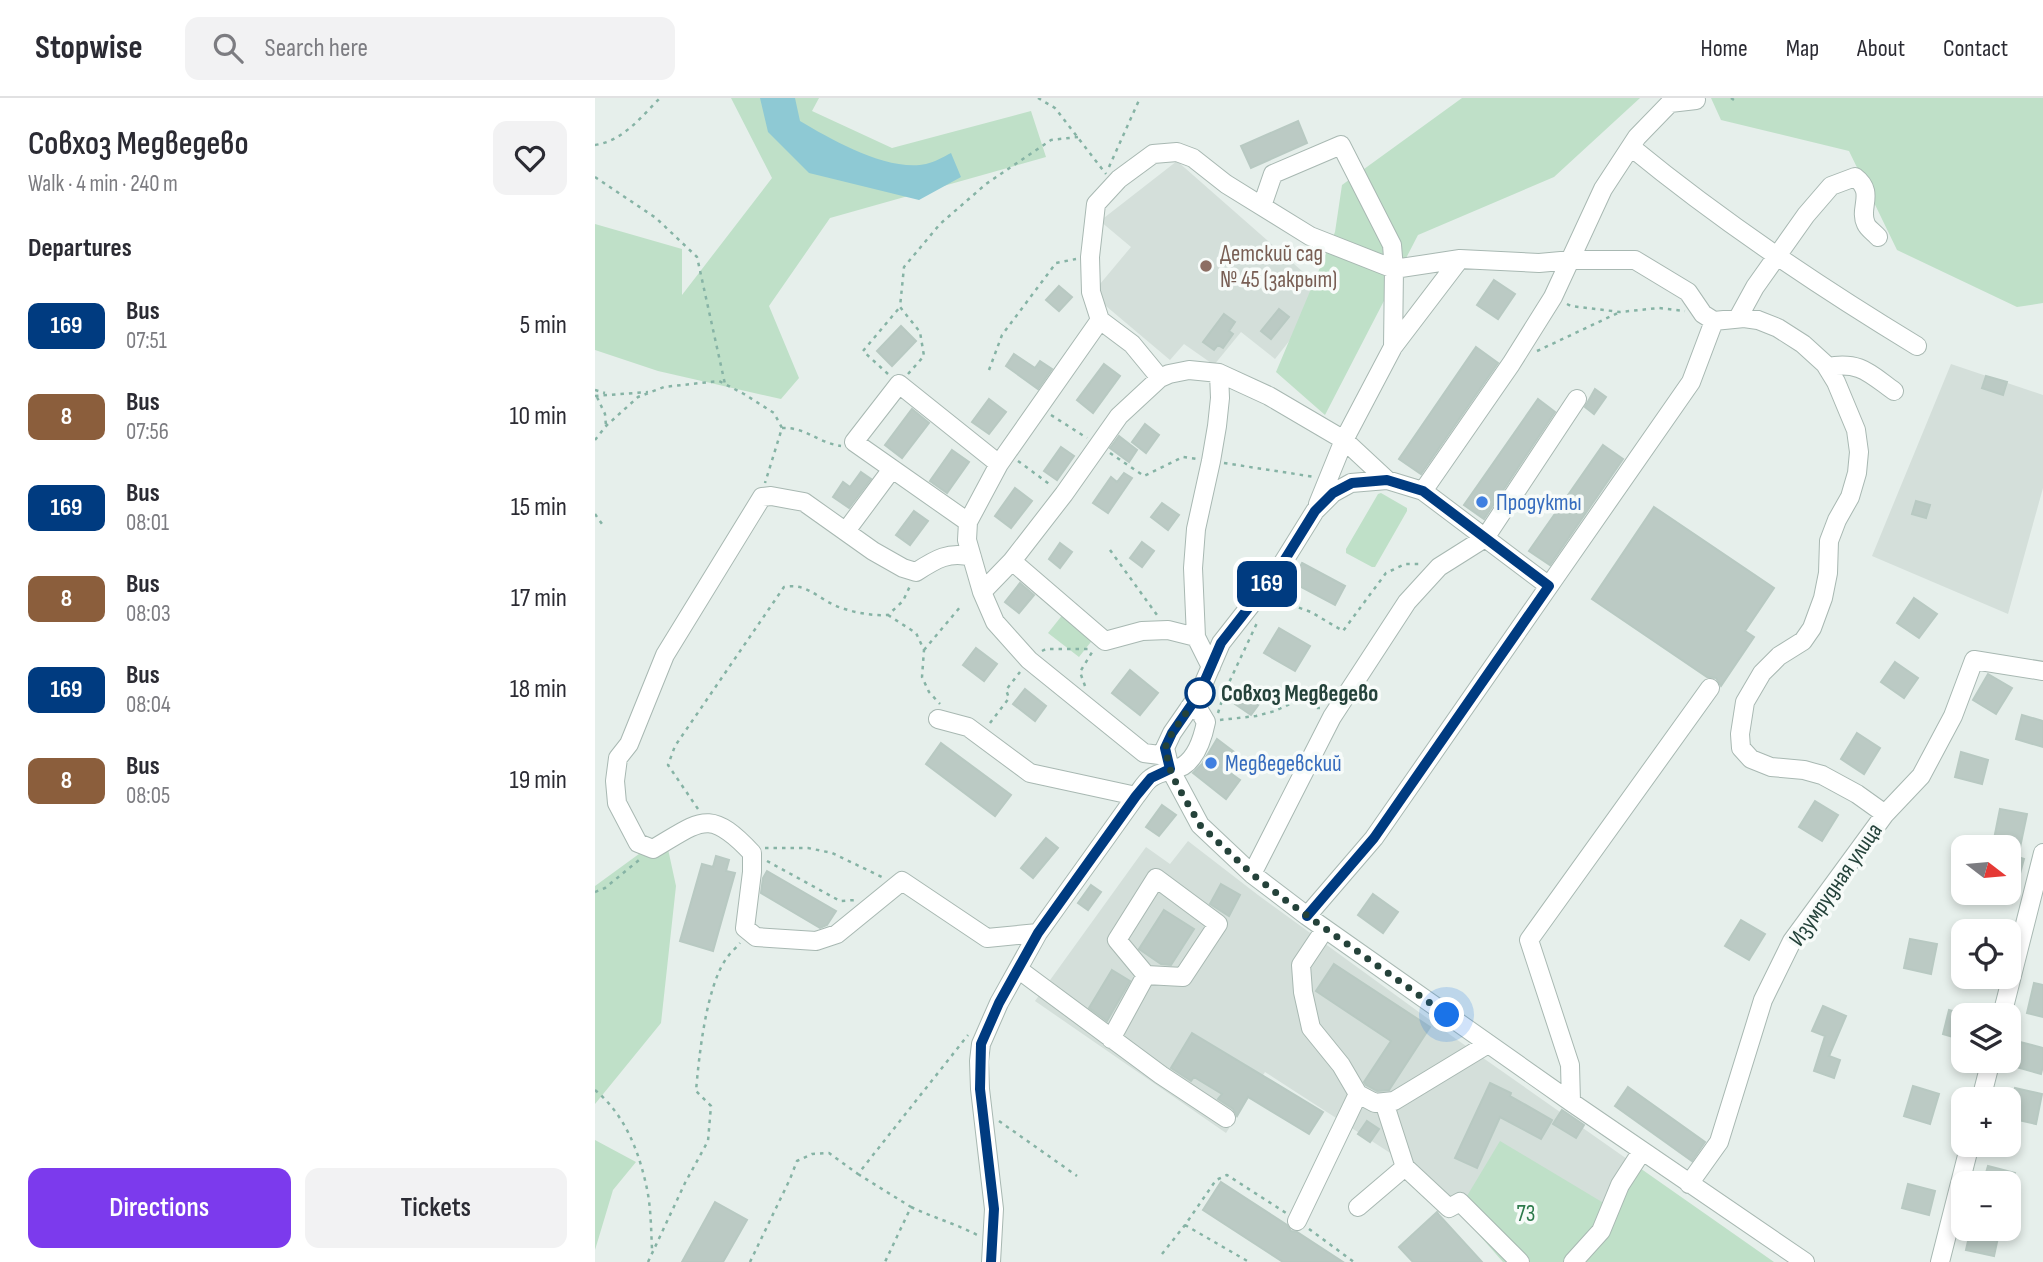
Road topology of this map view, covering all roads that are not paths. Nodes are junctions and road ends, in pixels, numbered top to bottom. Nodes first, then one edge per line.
1 (1696, 100) dead end
2 (1631, 147) junction
3 (1262, 206) junction
4 (1878, 237) dead end
5 (1776, 256) junction
6 (1460, 259) junction
7 (1572, 260) junction
8 (1394, 269) junction
9 (1709, 318) junction
10 (1738, 318) junction
11 (1100, 320) junction
12 (1917, 346) dead end
13 (1393, 347) junction
14 (1827, 367) junction
15 (1219, 373) junction
16 (1160, 378) junction
17 (1894, 391) dead end
18 (1577, 399) dead end
19 (1344, 440) junction
20 (1003, 458) junction
21 (892, 469) junction
22 (1387, 480) junction
23 (1423, 491) junction
24 (1315, 511) junction
25 (968, 522) junction
26 (846, 531) junction
27 (1485, 538) junction
28 (972, 557) junction
29 (1012, 561) junction
30 (1549, 586) junction
31 (982, 592) junction
32 (1196, 638) junction
33 (1211, 667) junction
34 (2043, 671) edge
35 (1710, 688) dead end
36 (1189, 708) junction
37 (942, 720) road end
38 (1171, 770) junction
39 (1136, 796) junction
40 (1885, 814) junction
41 (2043, 853) edge
42 (1252, 874) junction
43 (1307, 916) junction
44 (1325, 929) junction
45 (1038, 933) junction
46 (1018, 969) junction
47 (1146, 975) junction
48 (2005, 1003) edge
49 (1111, 1039) junction
50 (1488, 1044) junction
51 (1359, 1094) junction
52 (1384, 1102) junction
53 (1571, 1102) junction
54 (1226, 1118) dead end
55 (1642, 1151) junction
56 (1967, 1157) edge
57 (1405, 1167) junction
58 (1689, 1184) junction
59 (1358, 1207) dead end
60 (1297, 1221) road end
61 (991, 1262) edge
62 (1520, 1262) edge
63 (1573, 1262) edge
64 (1805, 1262) edge
65 (1940, 1262) edge

1 - 2 street
2 - 5 street
2 - 7 street
3 - 8 street
3 - 8 street
3 - 11 street
4 - 5 street
5 - 10 street
5 - 12 street
6 - 7 street
6 - 8 street
6 - 13 street
7 - 9 street
7 - 23 street
8 - 13 street
9 - 10 street
9 - 30 street
10 - 14 street
11 - 16 street
11 - 20 street
13 - 19 street
14 - 17 street
14 - 40 street
15 - 16 street
15 - 19 street
15 - 32 street
16 - 29 street
18 - 27 street
19 - 22 street
19 - 24 street
20 - 21 street
20 - 25 street
21 - 25 street
21 - 26 street
22 - 23 street
22 - 24 street
23 - 27 street
24 - 33 street
25 - 28 street
26 - 28 street
26 - 45 street
27 - 30 street
27 - 42 street
28 - 31 street
29 - 31 street
29 - 32 street
30 - 43 street
31 - 38 street
32 - 33 street
33 - 36 street
34 - 40 street, Изумрудная улица
35 - 53 street
36 - 38 street
36 - 38 street
37 - 39 street
38 - 39 street
38 - 42 street
39 - 45 street
40 - 58 street, Изумрудная улица
41 - 48 street
42 - 43 street
43 - 44 street
44 - 50 street
44 - 51 street
45 - 46 street
46 - 49 street
46 - 61 street
47 - 47 street
47 - 49 street
49 - 54 street
50 - 52 street
50 - 53 street
51 - 52 street
51 - 60 street
52 - 57 street
53 - 55 street
55 - 58 street
55 - 63 street
56 - 65 street
57 - 59 street
57 - 62 street
58 - 64 street

